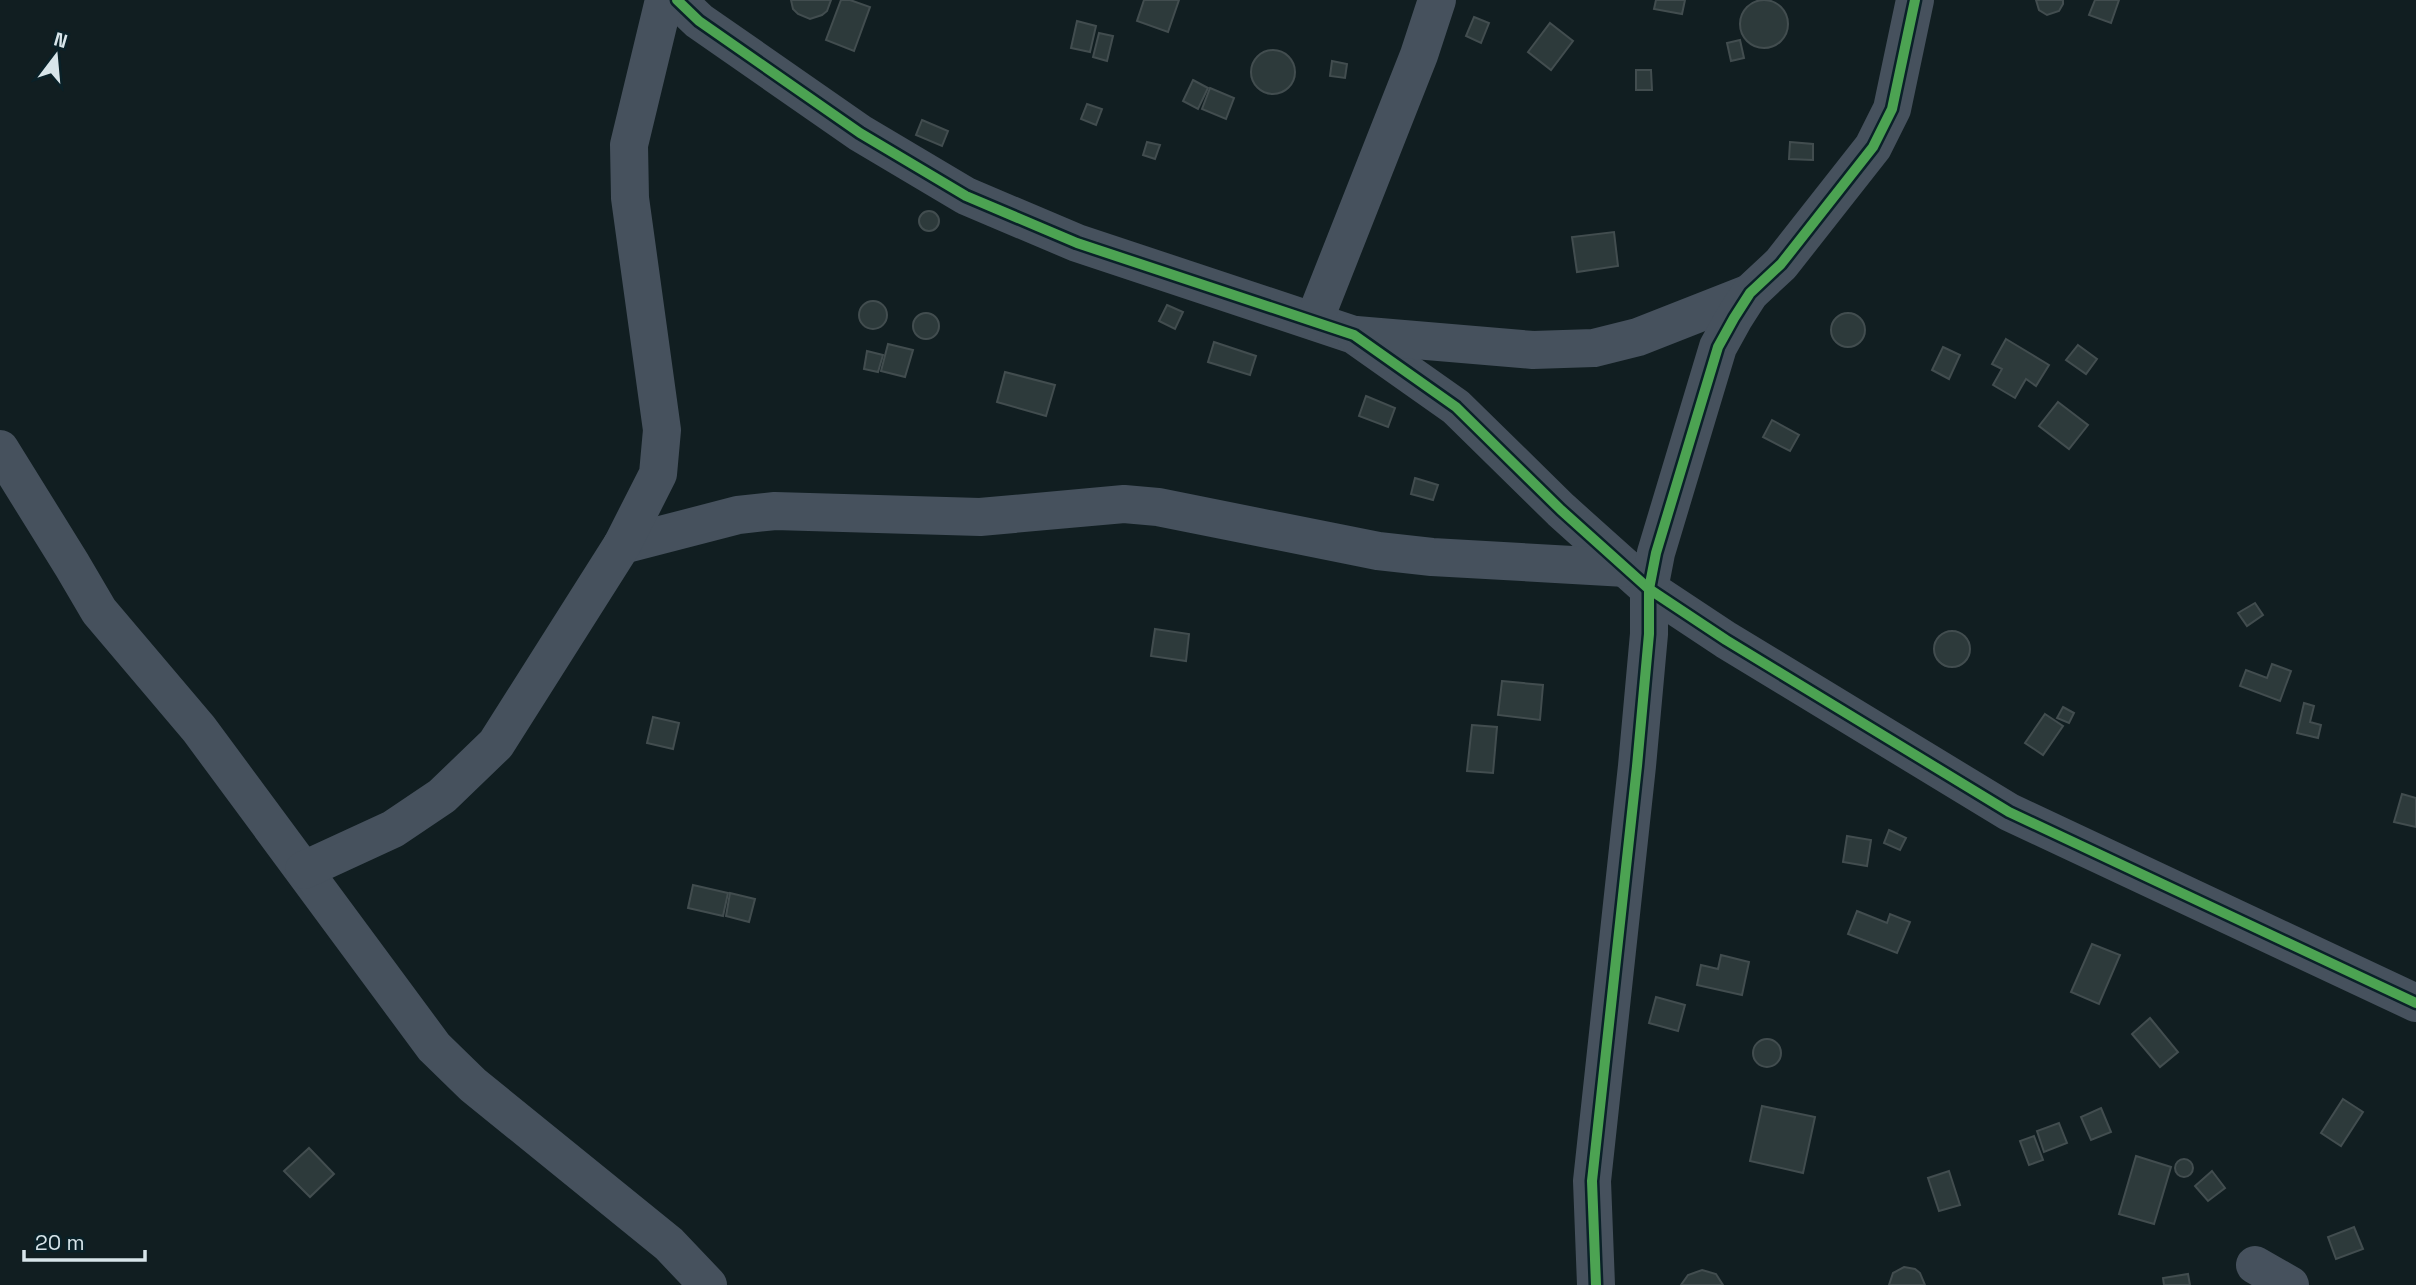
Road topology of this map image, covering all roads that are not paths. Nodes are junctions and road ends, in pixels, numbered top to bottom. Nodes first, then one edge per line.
1 (664, 0) edge
2 (677, 0) edge
3 (1437, 0) edge
4 (1915, 0) edge
5 (1750, 293) junction
6 (1314, 321) junction
7 (1354, 335) junction
8 (0, 449) edge
9 (622, 545) junction
10 (1638, 579) junction
11 (304, 870) junction
12 (2416, 1003) edge
13 (2255, 1265) dead end
14 (708, 1285) edge
15 (1596, 1285) edge
16 (2290, 1285) edge

1 - 9 street
2 - 6 street
3 - 6 street
4 - 5 street
5 - 7 street
5 - 10 street
6 - 7 street
7 - 10 street
8 - 11 street
9 - 10 street
9 - 11 street
10 - 12 street
10 - 15 street
11 - 14 street
13 - 16 street

